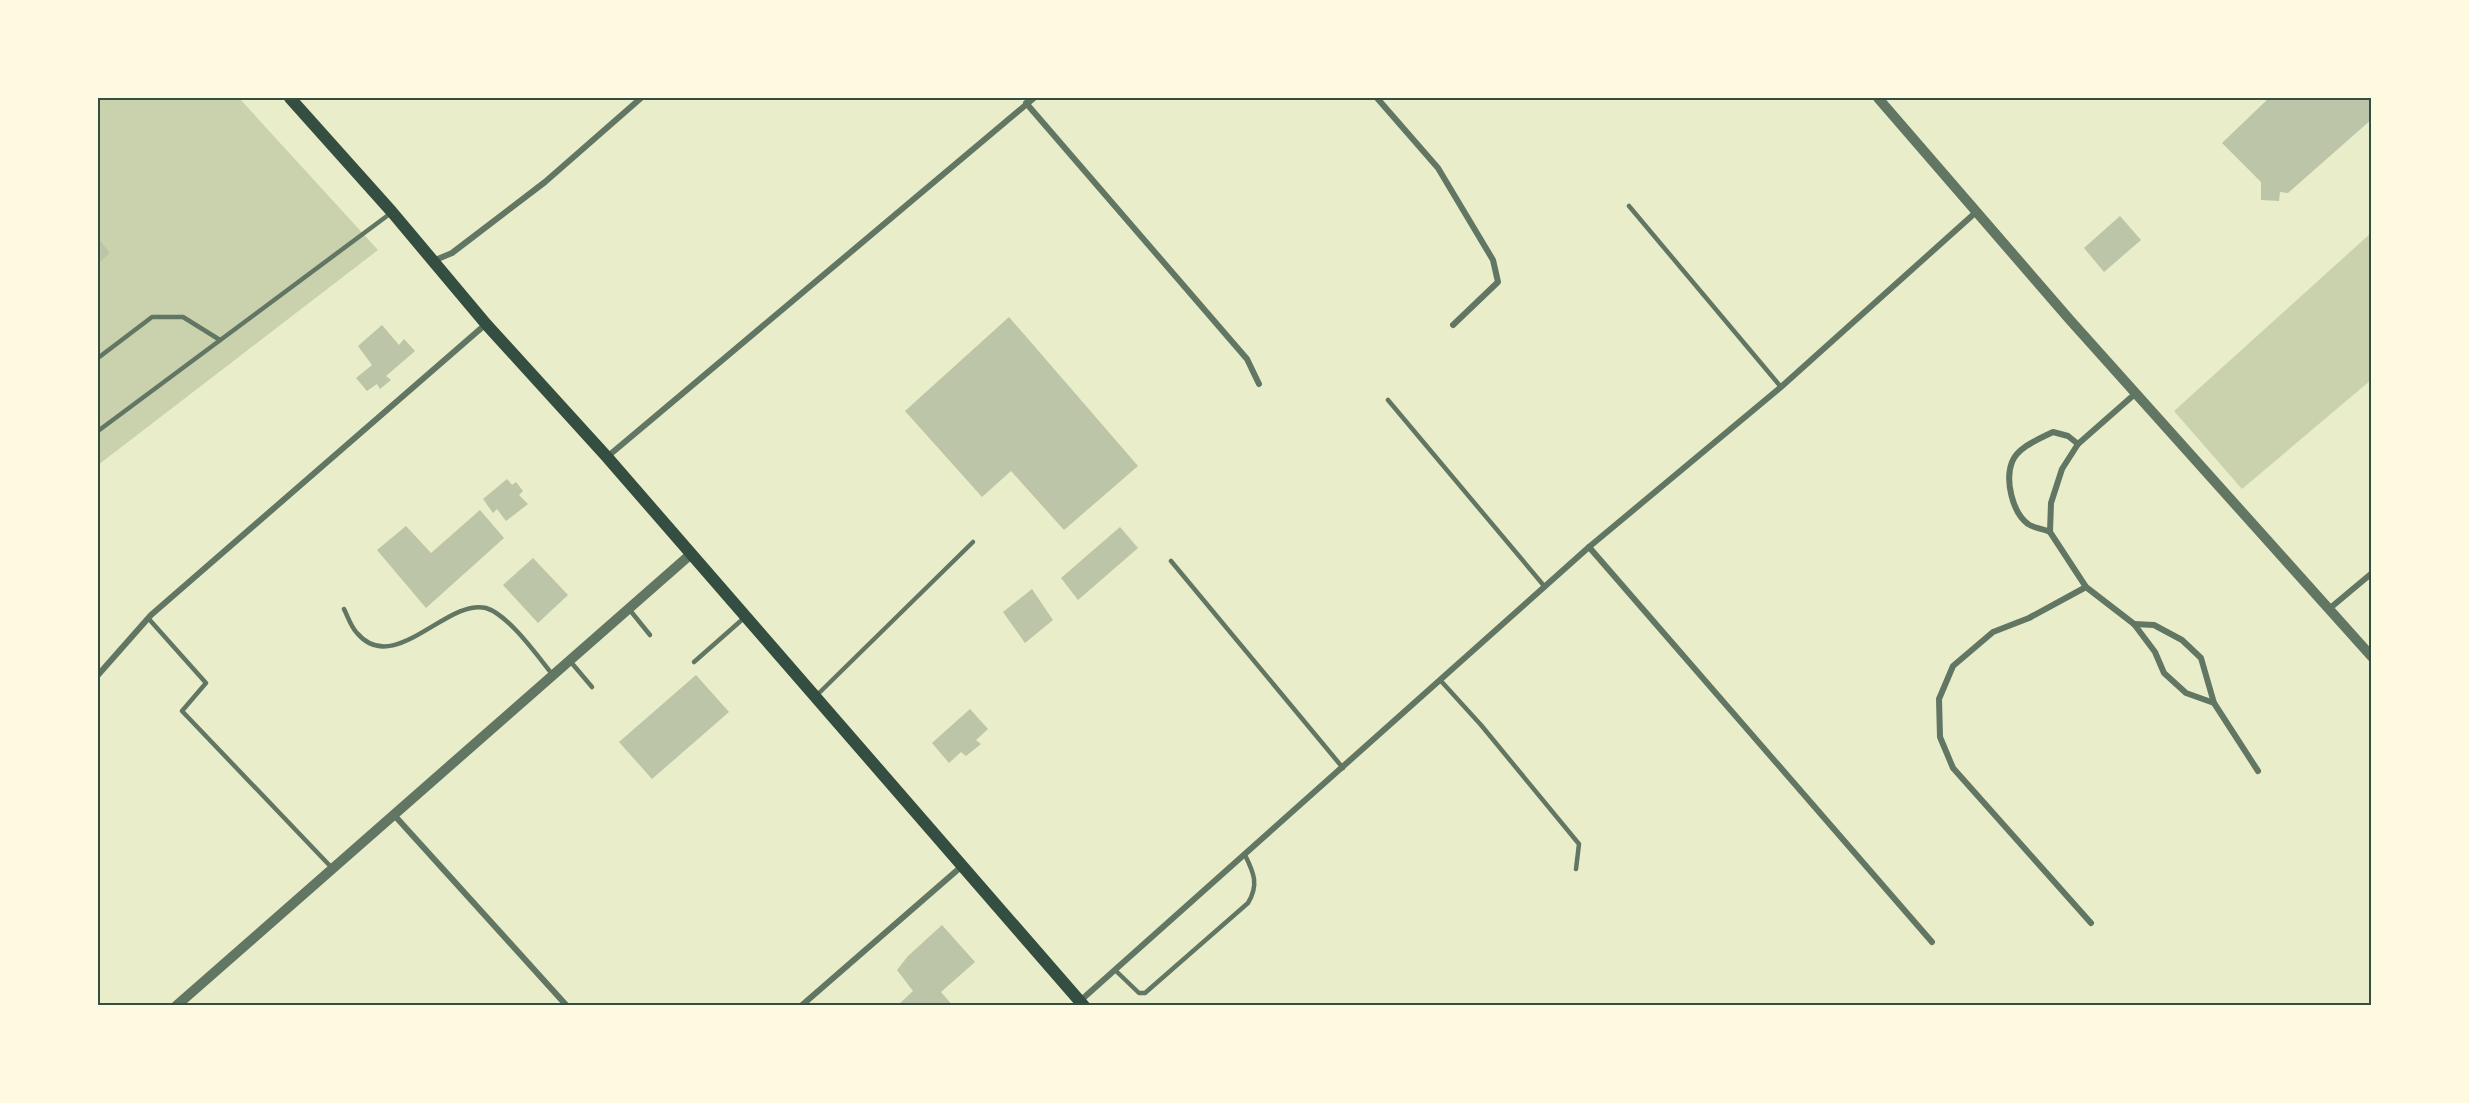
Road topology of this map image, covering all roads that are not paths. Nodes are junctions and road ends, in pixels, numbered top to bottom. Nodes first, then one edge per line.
1 (290, 98) edge
2 (641, 98) edge
3 (1034, 98) edge
4 (1377, 98) edge
5 (1878, 98) edge
6 (1026, 103) junction
7 (1629, 206) dead end
8 (392, 212) junction
9 (1975, 213) junction
10 (433, 261) junction
11 (486, 324) junction
12 (1453, 325) dead end
13 (220, 340) junction
14 (98, 358) edge
15 (1259, 384) dead end
16 (1781, 387) junction
17 (2136, 393) junction
18 (1388, 400) dead end
19 (98, 431) edge
20 (2078, 444) junction
21 (607, 457) junction
22 (2050, 532) junction
23 (974, 542) dead end
24 (1589, 547) junction
25 (691, 554) junction
26 (1171, 561) dead end
27 (2372, 573) edge
28 (1545, 587) junction
29 (2086, 587) junction
30 (344, 609) dead end
31 (629, 609) junction
32 (2329, 609) junction
33 (746, 617) junction
34 (148, 618) junction
35 (2134, 624) junction
36 (650, 635) dead end
37 (2372, 657) edge
38 (570, 660) junction
39 (694, 662) dead end
40 (98, 675) edge
41 (553, 675) junction
42 (1441, 681) junction
43 (592, 687) dead end
44 (815, 696) junction
45 (2214, 703) junction
46 (1343, 768) junction
47 (2258, 771) dead end
48 (395, 816) junction
49 (1245, 855) junction
50 (962, 866) junction
51 (333, 869) junction
52 (1576, 869) dead end
53 (2091, 923) dead end
54 (1932, 942) dead end
55 (1115, 970) junction
56 (1082, 1003) edge
57 (176, 1005) edge
58 (567, 1005) edge
59 (801, 1005) edge

1 - 8 main road
2 - 10 street
3 - 6 street
4 - 12 street
5 - 9 street
6 - 15 street
6 - 21 street
7 - 16 lane
8 - 10 main road
8 - 13 lane
9 - 16 street
9 - 17 street
10 - 11 main road
11 - 21 main road
11 - 34 street
13 - 14 lane
13 - 19 lane
16 - 24 street
17 - 20 street
17 - 32 street
18 - 28 lane
20 - 22 street
20 - 22 street
21 - 25 main road
22 - 29 street
23 - 44 lane
24 - 28 street
24 - 54 street
25 - 31 street
25 - 33 main road
26 - 46 lane
27 - 32 street
28 - 42 street
29 - 35 street
29 - 53 street
30 - 41 lane
31 - 36 lane
31 - 38 street
32 - 37 street
33 - 39 lane
33 - 44 main road
34 - 40 street
34 - 51 lane
35 - 45 street
35 - 45 street
38 - 41 street
38 - 43 lane
41 - 48 street
42 - 46 street
42 - 52 lane
44 - 50 main road
45 - 47 street
46 - 49 street
48 - 51 street
48 - 58 street
49 - 55 street
49 - 55 lane
50 - 56 main road
50 - 59 street
51 - 57 street
55 - 56 street

